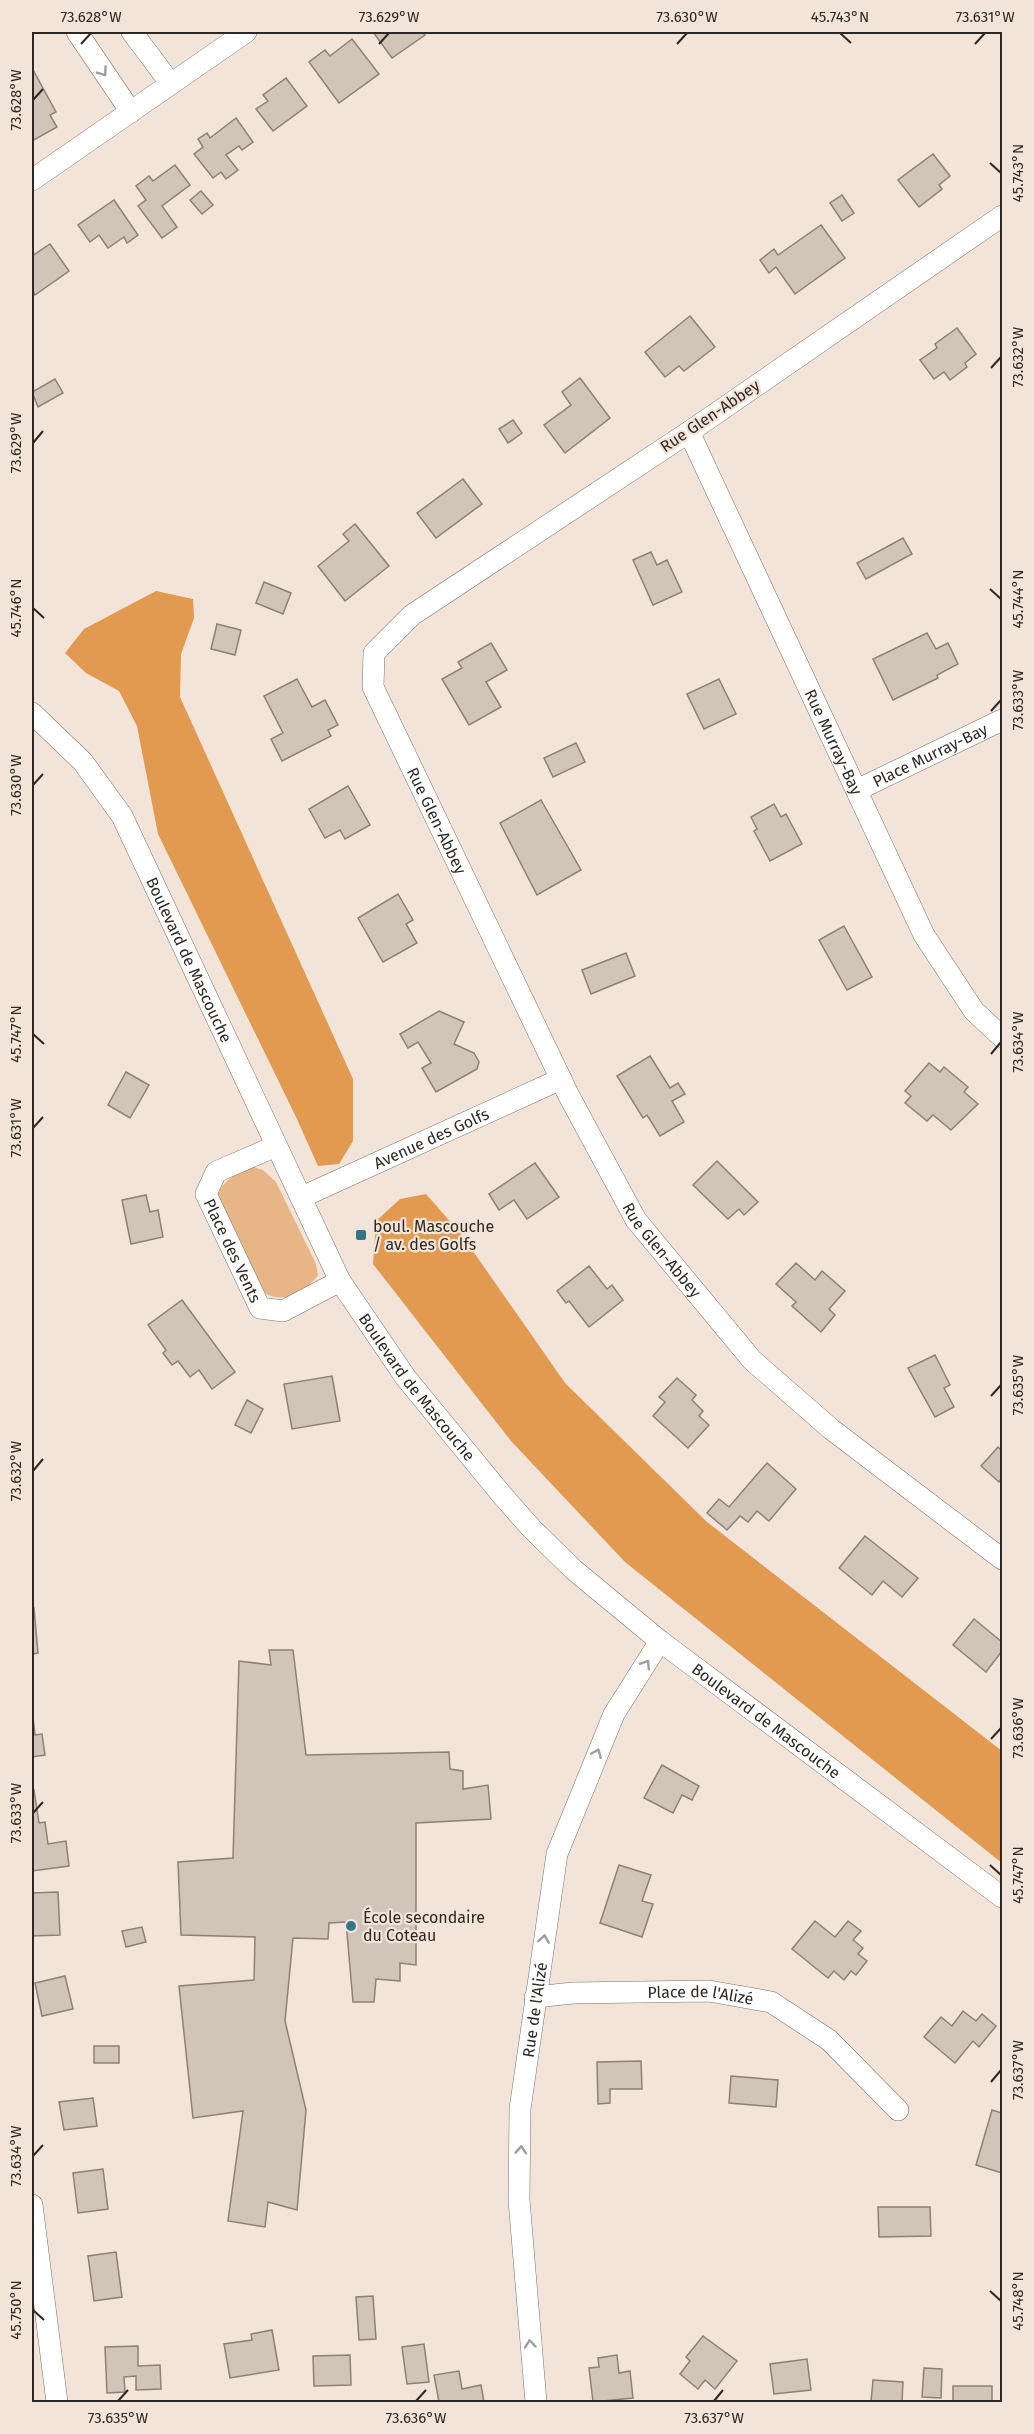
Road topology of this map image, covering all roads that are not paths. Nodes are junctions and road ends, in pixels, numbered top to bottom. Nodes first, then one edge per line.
1 (77, 32) edge
2 (132, 32) edge
3 (246, 32) edge
4 (171, 84) junction
5 (131, 112) junction
6 (32, 180) edge
7 (1002, 216) edge
8 (689, 432) junction
9 (32, 713) edge
10 (1002, 720) edge
11 (857, 790) junction
12 (1002, 1037) edge
13 (561, 1079) junction
14 (276, 1146) junction
15 (302, 1197) junction
16 (340, 1281) junction
17 (1002, 1558) edge
18 (660, 1641) junction
19 (1002, 1897) edge
20 (535, 1997) junction
21 (898, 2110) dead end
22 (32, 2205) edge
23 (57, 2403) edge
24 (536, 2403) edge

1 -> 5 street
2 - 4 street
3 - 4 street
4 - 5 street
5 - 6 street
7 - 8 street, Rue Glen-Abbey
8 - 11 street, Rue Murray-Bay
8 - 13 street, Rue Glen-Abbey
9 - 14 street, Boulevard de Mascouche
10 - 11 street, Place Murray-Bay
11 - 12 street, Rue Murray-Bay
13 - 15 street, Avenue des Golfs
13 - 17 street, Rue Glen-Abbey
14 - 15 street, Boulevard de Mascouche
14 - 16 street, Place des Vents
15 - 16 street, Boulevard de Mascouche
16 - 18 street, Boulevard de Mascouche
18 - 19 street, Boulevard de Mascouche
20 -> 18 street, Rue de l'Alizé
20 - 21 street, Place de l'Alizé
24 -> 20 street, Rue de l'Alizé
22 - 23 street

